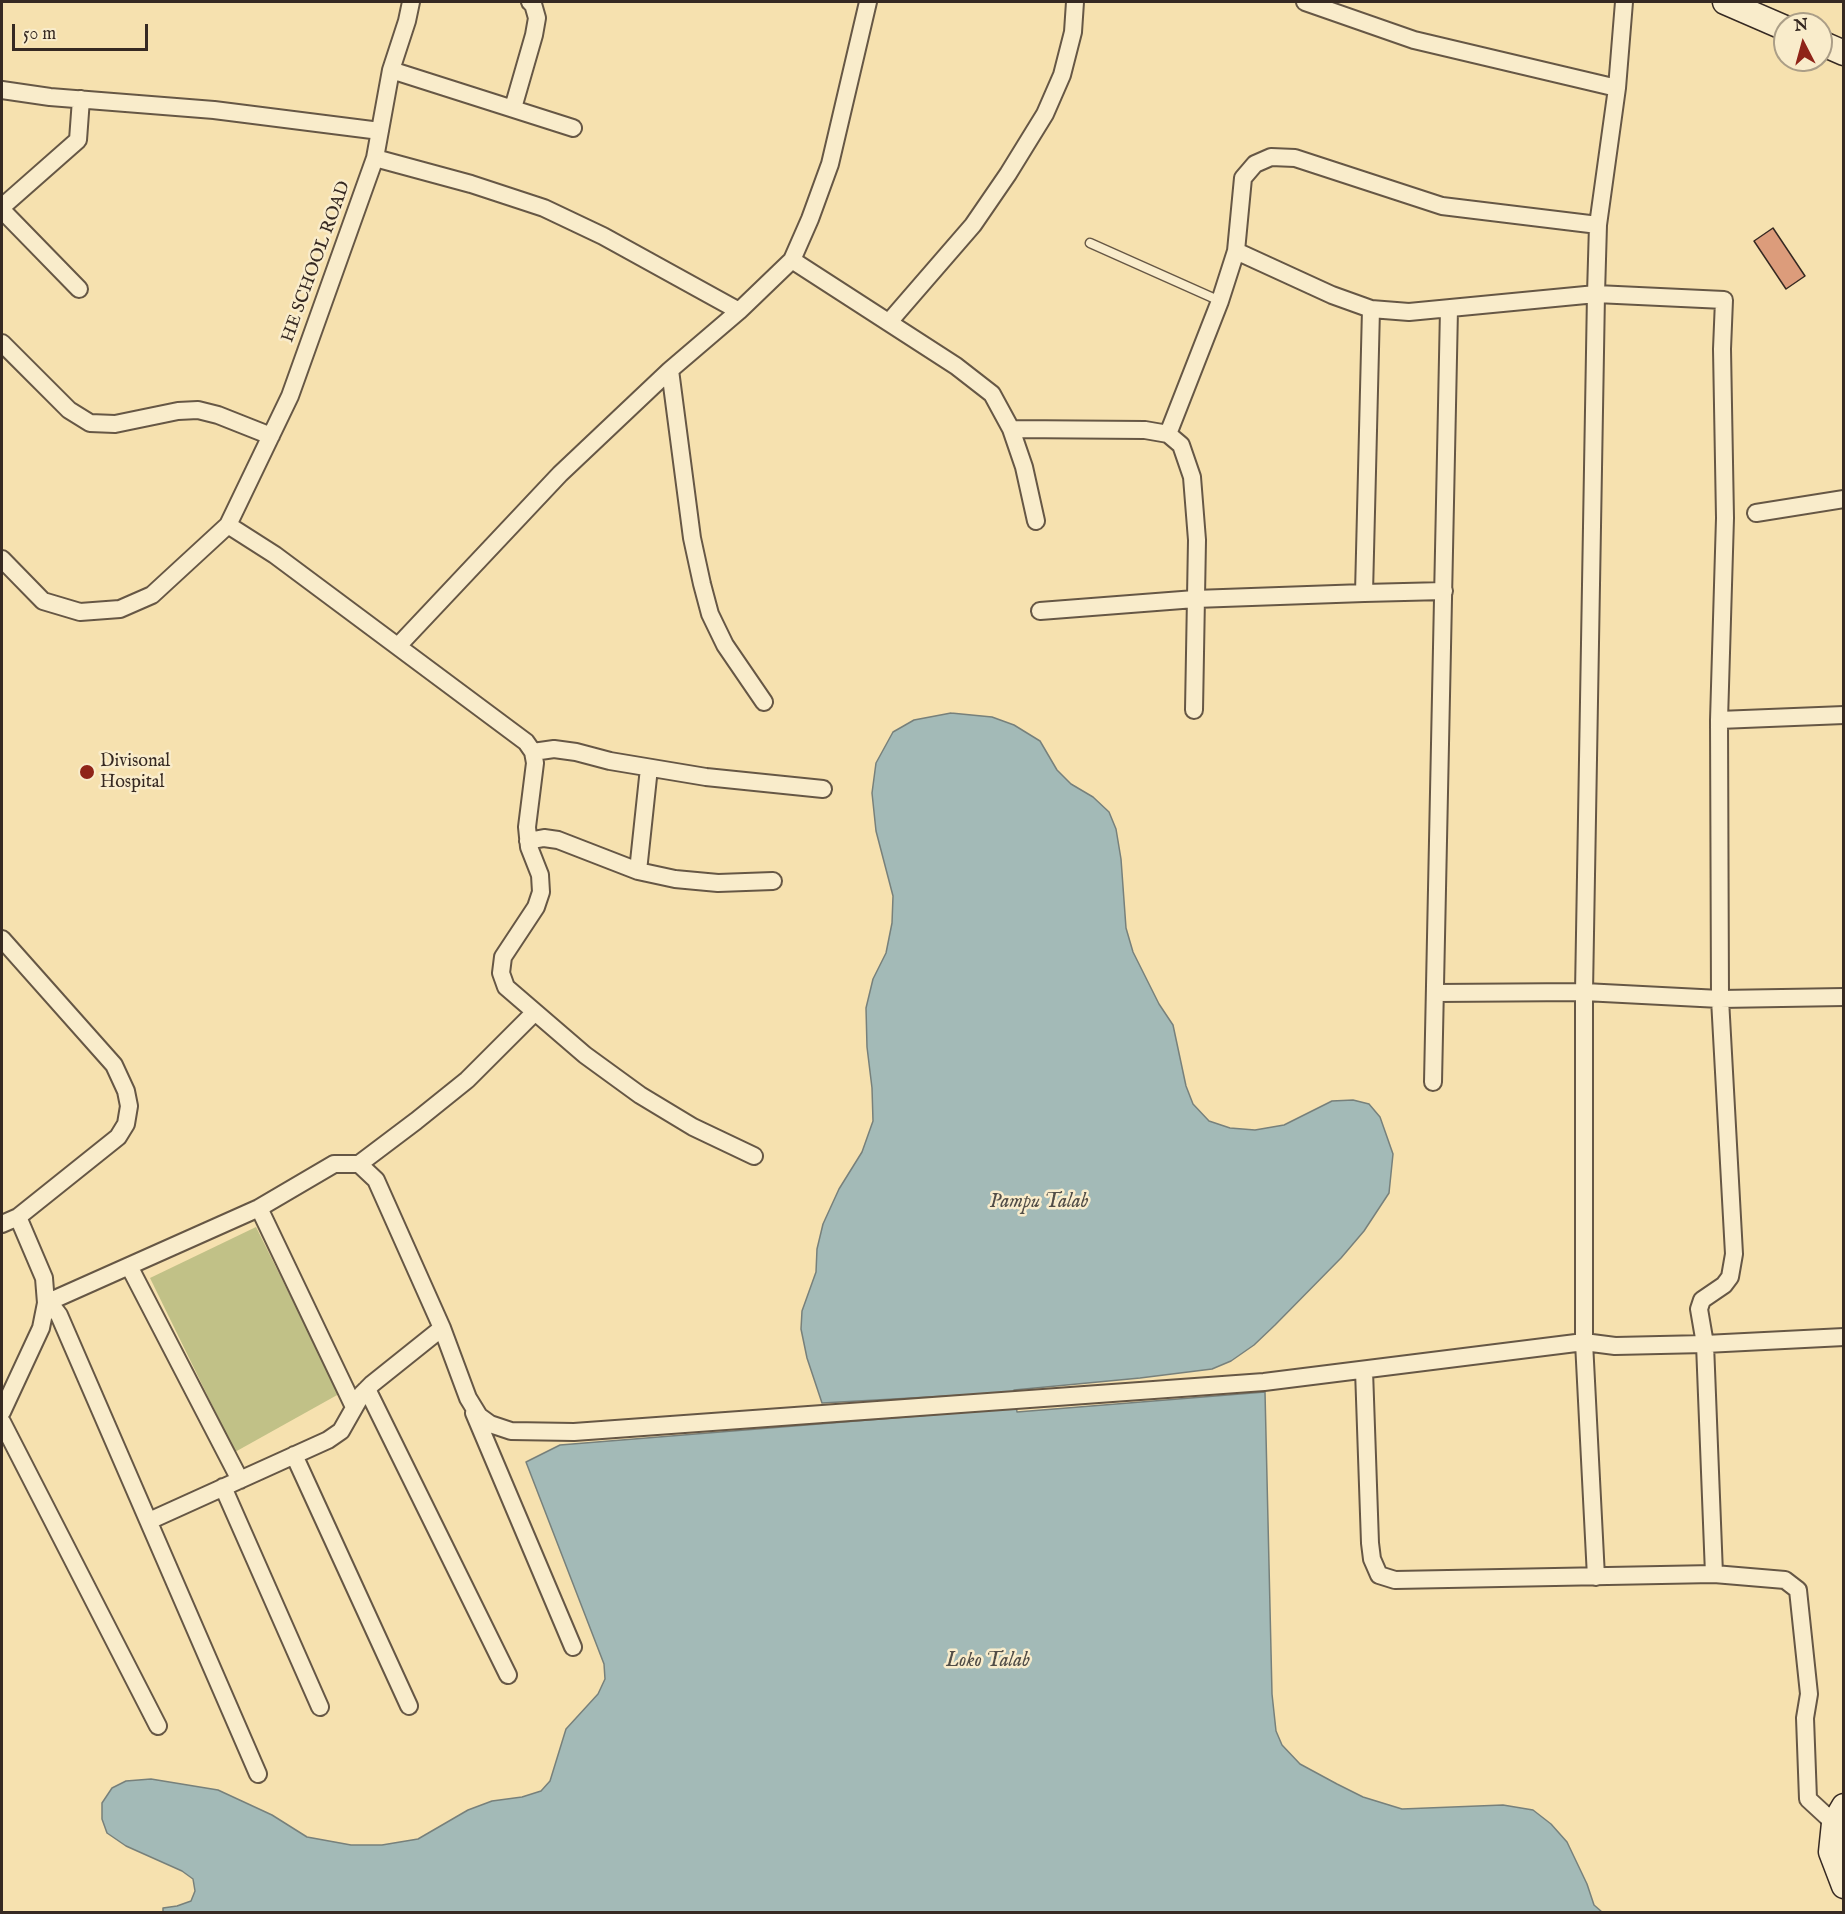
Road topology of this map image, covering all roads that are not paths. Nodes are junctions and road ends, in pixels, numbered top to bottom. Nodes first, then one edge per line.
1 (411, 2) edge
2 (530, 2) edge
3 (868, 2) edge
4 (1076, 2) edge
5 (1305, 2) edge
6 (1624, 2) edge
7 (1725, 2) edge
8 (1773, 23) edge
9 (392, 70) junction
10 (1617, 88) junction
11 (2, 90) edge
12 (81, 99) junction
13 (513, 108) junction
14 (573, 128) dead end
15 (380, 130) junction
16 (375, 158) junction
17 (2, 208) edge
18 (1598, 225) junction
19 (1090, 243) dead end
20 (1236, 251) junction
21 (792, 260) junction
22 (79, 289) dead end
23 (1596, 294) junction
24 (1220, 301) junction
25 (1371, 309) junction
26 (1449, 309) junction
27 (739, 310) junction
28 (889, 322) junction
29 (2, 343) edge
30 (670, 370) junction
31 (1011, 429) junction
32 (1168, 434) junction
33 (271, 436) junction
34 (1844, 499) edge
35 (1756, 513) dead end
36 (1036, 521) dead end
37 (228, 525) junction
38 (2, 559) edge
39 (1444, 591) junction
40 (1364, 593) junction
41 (1195, 598) junction
42 (1040, 611) dead end
43 (398, 646) junction
44 (764, 702) dead end
45 (1194, 711) dead end
46 (1844, 714) edge
47 (1719, 720) junction
48 (533, 752) junction
49 (649, 768) junction
50 (823, 789) dead end
51 (528, 842) junction
52 (638, 871) junction
53 (773, 881) dead end
54 (2, 939) edge
55 (1584, 992) junction
56 (1435, 993) junction
57 (1844, 997) edge
58 (1720, 999) junction
59 (534, 1013) junction
60 (1433, 1082) dead end
61 (754, 1155) dead end
62 (358, 1164) junction
63 (259, 1208) junction
64 (18, 1217) junction
65 (2, 1224) edge
66 (129, 1266) junction
67 (48, 1302) junction
68 (442, 1328) junction
69 (1844, 1336) edge
70 (1584, 1342) junction
71 (1705, 1344) junction
72 (1364, 1370) junction
73 (367, 1389) junction
74 (468, 1398) junction
75 (354, 1407) junction
76 (2, 1412) edge
77 (2, 1422) edge
78 (294, 1455) junction
79 (240, 1480) junction
80 (223, 1487) junction
81 (148, 1521) junction
82 (1714, 1574) junction
83 (1596, 1577) junction
84 (573, 1647) dead end
85 (507, 1675) dead end
86 (409, 1706) dead end
87 (320, 1707) dead end
88 (158, 1726) dead end
89 (258, 1774) dead end
90 (1839, 1815) edge
91 (1844, 1886) edge

1 - 9 street, HE SCHOOL ROAD
2 - 13 street
3 - 21 street
4 - 28 street
5 - 10 street
6 - 10 street
7 - 8 main road
9 - 13 street
9 - 15 street, HE SCHOOL ROAD
10 - 18 street
11 - 12 street
12 - 15 street
12 - 17 street
13 - 14 street
15 - 16 street, HE SCHOOL ROAD
16 - 27 street
16 - 33 street, HE SCHOOL ROAD
17 - 22 street
18 - 20 street
18 - 23 street
19 - 24 lane
20 - 24 street
20 - 25 street
21 - 27 street
21 - 28 street
23 - 26 street
23 - 47 street
23 - 55 street
24 - 32 street
25 - 26 street
25 - 40 street
26 - 39 street
27 - 30 street
28 - 31 street
29 - 33 street
30 - 43 street
30 - 44 street
31 - 32 street
31 - 36 street
32 - 41 street
33 - 37 street, HE SCHOOL ROAD
34 - 35 street
37 - 38 street
37 - 43 street
39 - 40 street
39 - 56 street
40 - 41 street
41 - 42 street
41 - 45 street
43 - 48 street
46 - 47 street
47 - 58 street
48 - 49 street
48 - 51 street
49 - 50 street
49 - 52 street
51 - 52 street
51 - 59 street
52 - 53 street
54 - 64 street
55 - 56 street
55 - 58 street
55 - 70 street
56 - 60 street
57 - 58 street
58 - 71 street
59 - 61 street
59 - 62 street
62 - 63 street
62 - 68 street
63 - 66 street
63 - 75 street
64 - 65 street
64 - 67 street
66 - 67 street
66 - 79 street
67 - 76 street
67 - 81 street
68 - 73 street
68 - 74 street
69 - 71 street
70 - 71 street
70 - 72 street
70 - 83 street
71 - 82 street
72 - 74 street
72 - 83 street
73 - 75 street
73 - 85 street
74 - 84 street
75 - 78 street
77 - 88 street
78 - 79 street
78 - 86 street
79 - 80 street
80 - 81 street
80 - 87 street
81 - 89 street
82 - 83 street
82 - 90 street
90 - 91 main road

